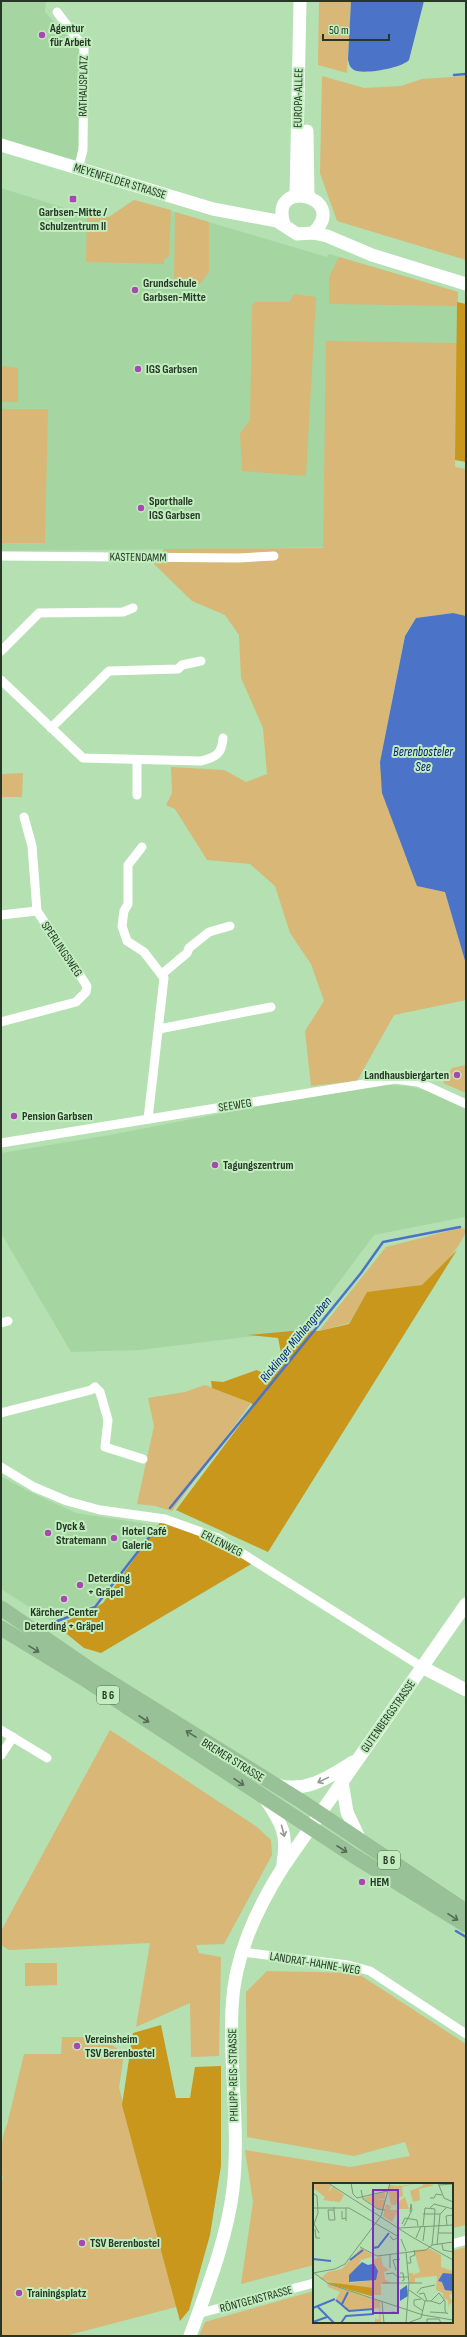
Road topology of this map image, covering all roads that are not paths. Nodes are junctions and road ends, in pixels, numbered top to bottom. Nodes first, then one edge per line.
1 (300, 1) edge
2 (308, 1) edge
3 (57, 12) dead end
4 (1, 146) edge
5 (78, 169) junction
6 (302, 196) junction
7 (283, 208) junction
8 (239, 215) junction
9 (321, 220) junction
10 (284, 224) junction
11 (313, 232) junction
12 (353, 246) junction
13 (466, 284) edge
14 (1, 556) edge
15 (274, 556) dead end
16 (133, 608) dead end
17 (1, 651) edge
18 (201, 661) dead end
19 (1, 680) edge
20 (51, 728) junction
21 (223, 738) dead end
22 (137, 760) junction
23 (137, 795) dead end
24 (24, 816) dead end
25 (142, 847) dead end
26 (37, 911) junction
27 (1, 915) edge
28 (230, 926) dead end
29 (162, 974) junction
30 (271, 1007) dead end
31 (1, 1022) edge
32 (159, 1029) junction
33 (466, 1104) edge
34 (148, 1119) junction
35 (1, 1143) edge
36 (1, 1413) edge
37 (143, 1459) dead end
38 (1, 1467) edge
39 (466, 1604) edge
40 (1, 1608) edge
41 (1, 1628) edge
42 (422, 1667) junction
43 (466, 1690) edge
44 (1, 1730) edge
45 (13, 1737) junction
46 (1, 1756) edge
47 (47, 1758) dead end
48 (356, 1760) junction
49 (342, 1782) junction
50 (272, 1784) junction
51 (266, 1800) junction
52 (319, 1814) junction
53 (310, 1827) junction
54 (361, 1842) junction
55 (283, 1867) junction
56 (466, 1911) edge
57 (466, 1925) edge
58 (242, 1952) junction
59 (466, 2034) edge
60 (466, 2240) edge
61 (453, 2244) edge
62 (313, 2283) edge
63 (197, 2314) junction
64 (190, 2336) edge

1 - 6 street, EUROPA-ALLEE
2 - 6 street, EUROPA-ALLEE
3 - 5 street, RATHAUSPLATZ
4 - 5 street, MEYENFELDER STRASSE
5 - 8 street, MEYENFELDER STRASSE
6 - 7 street
6 - 9 street
7 - 8 street, MEYENFELDER STRASSE
7 - 10 street
8 - 10 street, MEYENFELDER STRASSE
9 - 11 street
9 - 12 street, MEYENFELDER STRASSE
10 - 11 street, MEYENFELDER STRASSE
11 - 12 street, MEYENFELDER STRASSE
12 - 13 street, MEYENFELDER STRASSE
14 - 15 street, KASTENDAMM
16 - 17 street
18 - 20 street
19 - 20 street
20 - 22 street
21 - 22 street
22 - 23 street
24 - 26 street, SPERLINGSWEG
25 - 29 street
26 - 27 street
26 - 31 street, SPERLINGSWEG
28 - 29 street
29 - 32 street
30 - 32 street
32 - 34 street
33 - 34 street, SEEWEG
34 - 35 street, SEEWEG
36 - 37 street
38 - 42 street, ERLENWEG
39 - 42 street, GUTENBERGSTRASSE
50 -> 40 main road, BREMER STRASSE / B 6
41 -> 51 main road, BREMER STRASSE / B 6
42 - 43 street
42 - 48 street, GUTENBERGSTRASSE
44 - 45 street
45 - 46 street
45 - 47 street
48 - 49 street, GUTENBERGSTRASSE
48 -> 50 street
49 - 52 street, GUTENBERGSTRASSE
49 - 54 street
50 - 52 main road, BREMER STRASSE / B 6
51 - 53 main road, BREMER STRASSE / B 6
51 -> 55 street
52 - 53 street, GUTENBERGSTRASSE
52 - 54 main road, BREMER STRASSE / B 6
53 - 55 street, PHILIPP-REIS-STRASSE
53 -> 57 main road, BREMER STRASSE / B 6
54 - 56 main road, BREMER STRASSE / B 6
55 - 58 street, PHILIPP-REIS-STRASSE
58 - 59 street, LANDRAT-HAHNE-WEG
58 - 63 street, PHILIPP-REIS-STRASSE
60 - 61 street
62 - 63 street, RÖNTGENSTRASSE
63 - 64 street, PHILIPP-REIS-STRASSE

